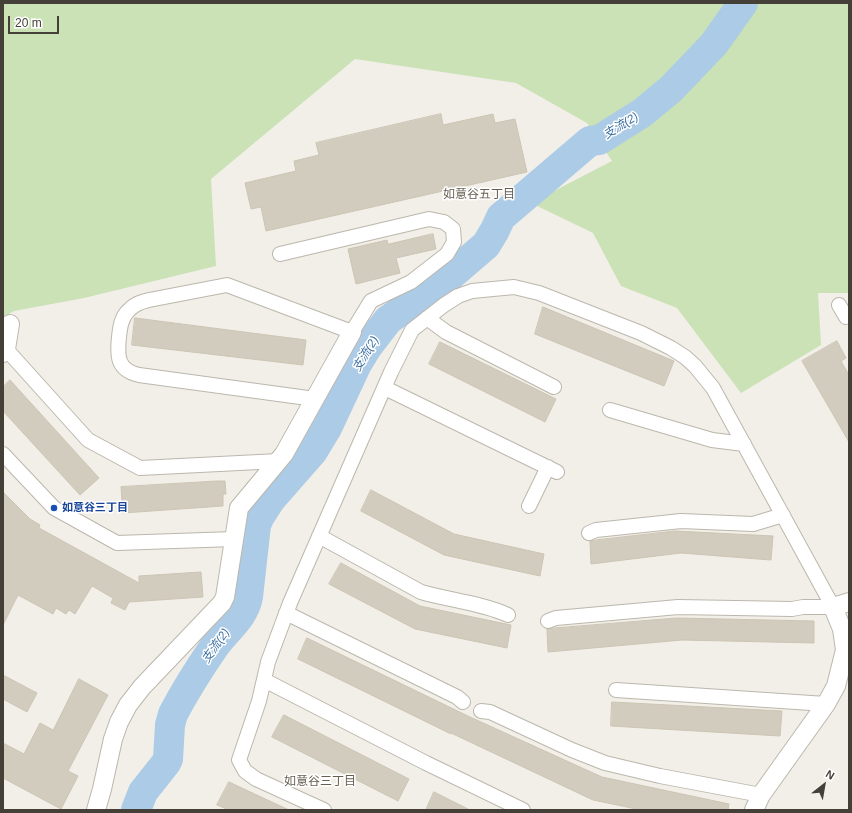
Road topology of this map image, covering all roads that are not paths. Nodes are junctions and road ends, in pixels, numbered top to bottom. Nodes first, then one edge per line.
1 (280, 254) dead end
2 (839, 305) dead end
3 (849, 316) edge
4 (427, 318) junction
5 (10, 324) dead end
6 (352, 332) junction
7 (4, 351) edge
8 (385, 388) junction
9 (554, 388) dead end
10 (315, 399) junction
11 (610, 410) dead end
12 (744, 444) junction
13 (3, 454) edge
14 (279, 461) junction
15 (529, 506) dead end
16 (783, 515) junction
17 (589, 533) dead end
18 (319, 536) junction
19 (234, 539) junction
20 (841, 605) edge
21 (286, 613) junction
22 (508, 615) dead end
23 (548, 621) dead end
24 (264, 680) junction
25 (616, 690) dead end
26 (463, 702) dead end
27 (826, 704) junction
28 (481, 710) dead end
29 (757, 803) edge
30 (96, 810) edge
31 (324, 810) edge
32 (523, 810) edge

1 - 6 street
2 - 3 street
4 - 8 street
4 - 9 street
4 - 12 street
5 - 7 street
6 - 10 street
6 - 10 street
7 - 14 street
8 - 15 street
8 - 18 street
10 - 14 street
11 - 12 street
12 - 16 street
13 - 19 street
14 - 19 street
16 - 17 street
16 - 20 street
18 - 21 street
18 - 22 street
19 - 30 street
20 - 23 street
20 - 27 street
21 - 24 street
21 - 26 street
24 - 31 street
24 - 32 street
25 - 27 street
27 - 29 street
28 - 29 street

